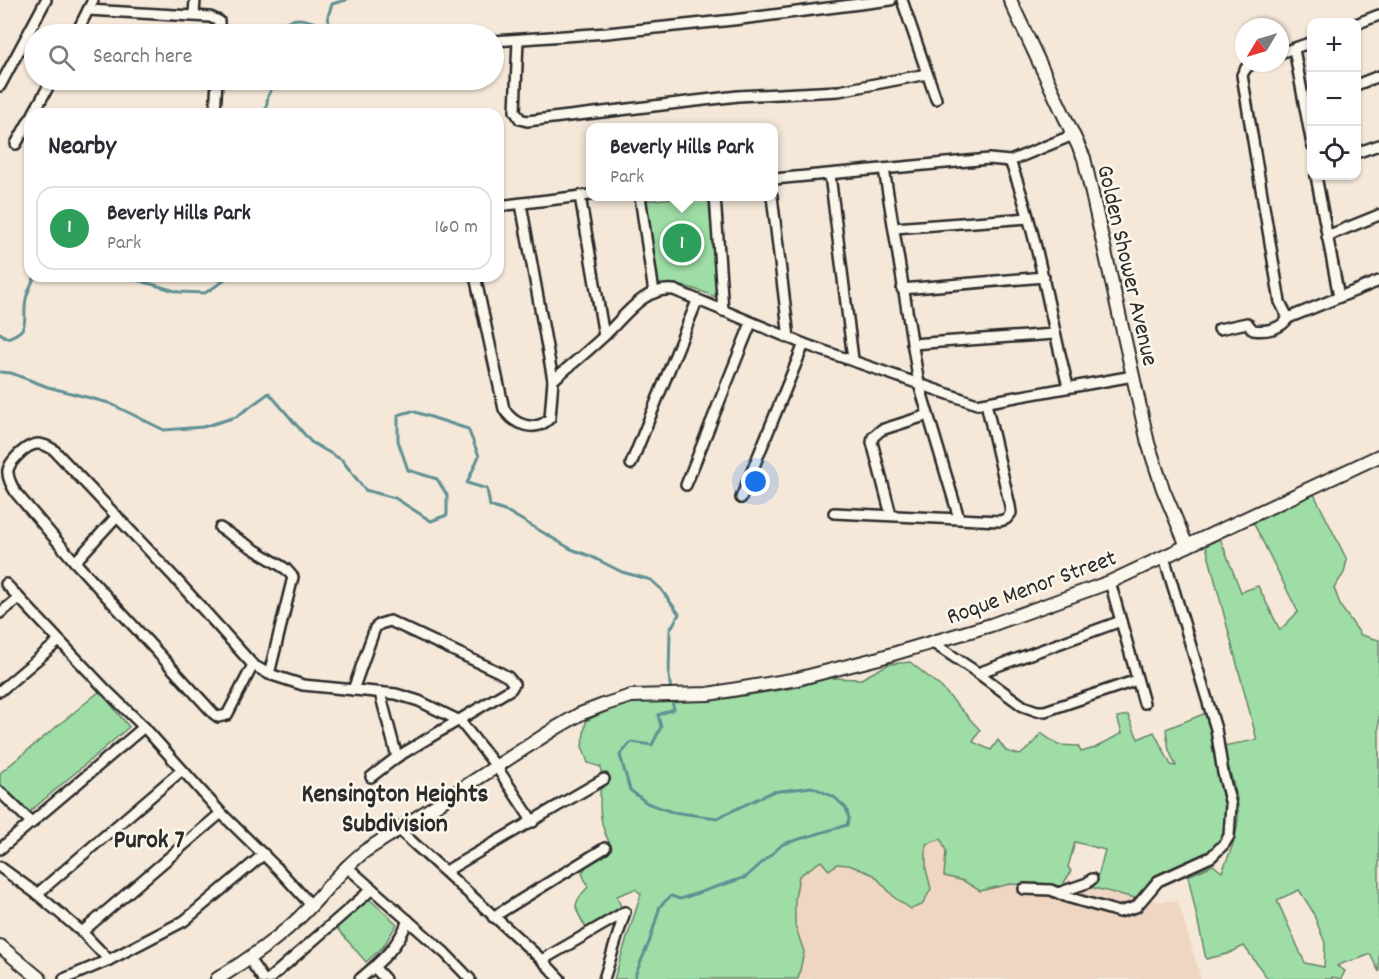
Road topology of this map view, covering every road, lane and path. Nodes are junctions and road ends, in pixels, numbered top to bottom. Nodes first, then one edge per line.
1 (46, 0) edge
2 (93, 0) edge
3 (195, 0) edge
4 (891, 0) edge
5 (902, 0) edge
6 (1010, 0) edge
7 (88, 10) junction
8 (194, 15) junction
9 (1379, 15) edge
10 (1361, 22) edge
11 (33, 24) edge
12 (80, 24) edge
13 (219, 24) edge
14 (518, 40) junction
15 (24, 41) edge
16 (504, 41) edge
17 (1307, 44) edge
18 (1294, 49) junction
19 (1289, 50) edge
20 (1244, 72) edge
21 (927, 74) junction
22 (1379, 76) edge
23 (1361, 83) edge
24 (0, 86) edge
25 (46, 90) edge
26 (216, 90) edge
27 (936, 99) dead end
28 (1307, 100) edge
29 (36, 108) edge
30 (215, 108) edge
31 (1072, 135) junction
32 (24, 136) edge
33 (16, 144) dead end
34 (1379, 145) edge
35 (1361, 151) edge
36 (1010, 161) junction
37 (884, 169) junction
38 (830, 175) junction
39 (778, 178) edge
40 (1317, 180) edge
41 (586, 195) edge
42 (580, 196) junction
43 (641, 201) edge
44 (716, 201) edge
45 (773, 201) edge
46 (521, 204) junction
47 (504, 205) edge
48 (1379, 214) edge
49 (1028, 218) junction
50 (894, 228) junction
51 (1327, 236) junction
52 (1044, 277) junction
53 (1379, 281) edge
54 (476, 282) edge
55 (902, 290) junction
56 (654, 293) junction
57 (1339, 297) junction
58 (697, 300) junction
59 (723, 310) junction
60 (1288, 318) junction
61 (751, 323) junction
62 (1219, 329) dead end
63 (1054, 334) junction
64 (604, 336) junction
65 (789, 338) junction
66 (804, 344) junction
67 (912, 344) junction
68 (853, 359) junction
69 (1133, 376) junction
70 (553, 380) junction
71 (919, 384) junction
72 (1068, 386) junction
73 (986, 403) junction
74 (928, 415) junction
75 (1379, 456) edge
76 (632, 464) dead end
77 (686, 485) dead end
78 (741, 498) dead end
79 (834, 513) dead end
80 (891, 515) junction
81 (117, 516) junction
82 (959, 518) junction
83 (220, 528) dead end
84 (1187, 546) junction
85 (1164, 557) junction
86 (75, 562) junction
87 (1110, 582) junction
88 (6, 584) dead end
89 (19, 598) junction
90 (0, 613) edge
91 (1121, 621) junction
92 (59, 641) junction
93 (933, 643) junction
94 (253, 665) junction
95 (978, 673) junction
96 (269, 674) junction
97 (1137, 680) junction
98 (353, 690) junction
99 (0, 691) edge
100 (380, 693) junction
101 (1144, 704) dead end
102 (460, 721) junction
103 (144, 727) junction
104 (398, 757) junction
105 (496, 766) junction
106 (182, 770) junction
107 (371, 777) dead end
108 (604, 779) dead end
109 (0, 792) edge
110 (221, 813) junction
111 (533, 822) junction
112 (32, 823) junction
113 (398, 829) junction
114 (0, 849) edge
115 (605, 849) dead end
116 (264, 854) junction
117 (346, 866) junction
118 (0, 867) edge
119 (446, 871) junction
120 (1092, 879) dead end
121 (372, 889) junction
122 (1024, 889) dead end
123 (1058, 893) junction
124 (37, 894) junction
125 (311, 905) junction
126 (493, 917) junction
127 (408, 920) junction
128 (82, 932) junction
129 (0, 946) edge
130 (249, 959) junction
131 (109, 960) junction
132 (542, 960) junction
133 (374, 967) junction
134 (40, 979) edge
135 (64, 979) edge
136 (217, 979) edge
137 (263, 979) edge
138 (269, 979) edge
139 (360, 979) edge
140 (385, 979) edge
141 (470, 979) edge
142 (560, 979) edge
143 (604, 979) edge

1 - 11 street
2 - 7 street
3 - 8 street
4 - 14 street
5 - 21 street
6 - 31 street, Golden Shower Avenue
7 - 8 street
7 - 12 street
8 - 13 street
9 - 10 street
14 - 16 street
14 - 21 street
15 - 24 street
17 - 18 street
18 - 19 street
18 - 28 street
20 - 60 street
21 - 27 street
22 - 23 street
25 - 29 street
26 - 30 street
31 - 36 street
31 - 69 street, Golden Shower Avenue
32 - 33 street
34 - 35 street
36 - 37 street
36 - 49 street
37 - 38 street
37 - 50 street
38 - 39 street
38 - 68 street
40 - 51 street
41 - 42 street
42 - 46 street
42 - 64 street
43 - 56 street
44 - 59 street
45 - 65 street
46 - 47 street
46 - 70 street
48 - 51 street
49 - 50 street
49 - 52 street
50 - 55 street
51 - 57 street
52 - 55 street
52 - 63 street
53 - 57 street
54 - 70 street
55 - 67 street
56 - 58 street
56 - 64 street
57 - 60 street
58 - 59 street
58 - 76 street
59 - 61 street
60 - 62 street
61 - 65 street
61 - 77 street
63 - 67 street
63 - 72 street
64 - 70 street
65 - 66 street
66 - 68 street
66 - 78 street
67 - 71 street
68 - 71 street
69 - 72 street
69 - 84 street, Golden Shower Avenue
71 - 73 street
71 - 74 street
72 - 73 street
73 - 82 street
74 - 80 street
74 - 82 street
75 - 84 street, Roque Menor Street
79 - 80 street
80 - 82 street
81 - 86 street
81 - 86 street
81 - 94 street
83 - 96 street
84 - 85 street, Roque Menor Street
85 - 87 street, Roque Menor Street
85 - 123 street
86 - 94 street
87 - 91 street
87 - 93 street, Roque Menor Street
88 - 89 street
89 - 90 street
89 - 92 street
91 - 95 street
91 - 97 street
92 - 99 street
92 - 103 street
93 - 95 street
93 - 105 street, Roque Menor Street
94 - 96 street
95 - 97 street
96 - 98 street
97 - 101 street
98 - 100 street
98 - 102 street
100 - 102 street
100 - 104 street
102 - 104 street
102 - 105 street
103 - 106 street
103 - 112 street
104 - 107 street
105 - 111 street
105 - 113 street, Roque Menor Street
106 - 110 street
106 - 124 street
108 - 111 street
109 - 112 street
110 - 116 street
110 - 128 street
111 - 119 street
112 - 114 street
113 - 117 street, Roque Menor Street
113 - 119 street
115 - 126 street
116 - 125 street
116 - 131 street
117 - 121 street
117 - 125 street, Roque Menor Street
118 - 124 street
119 - 126 street
120 - 123 street
121 - 127 street
121 - 138 street
122 - 123 street
124 - 128 street
125 - 130 street, Roque Menor Street
126 - 132 street
127 - 133 street
127 - 141 street
128 - 131 street
129 - 134 street
130 - 136 street, Roque Menor Street
130 - 137 street
131 - 135 street
132 - 142 street
132 - 143 street
133 - 139 street
133 - 140 street

